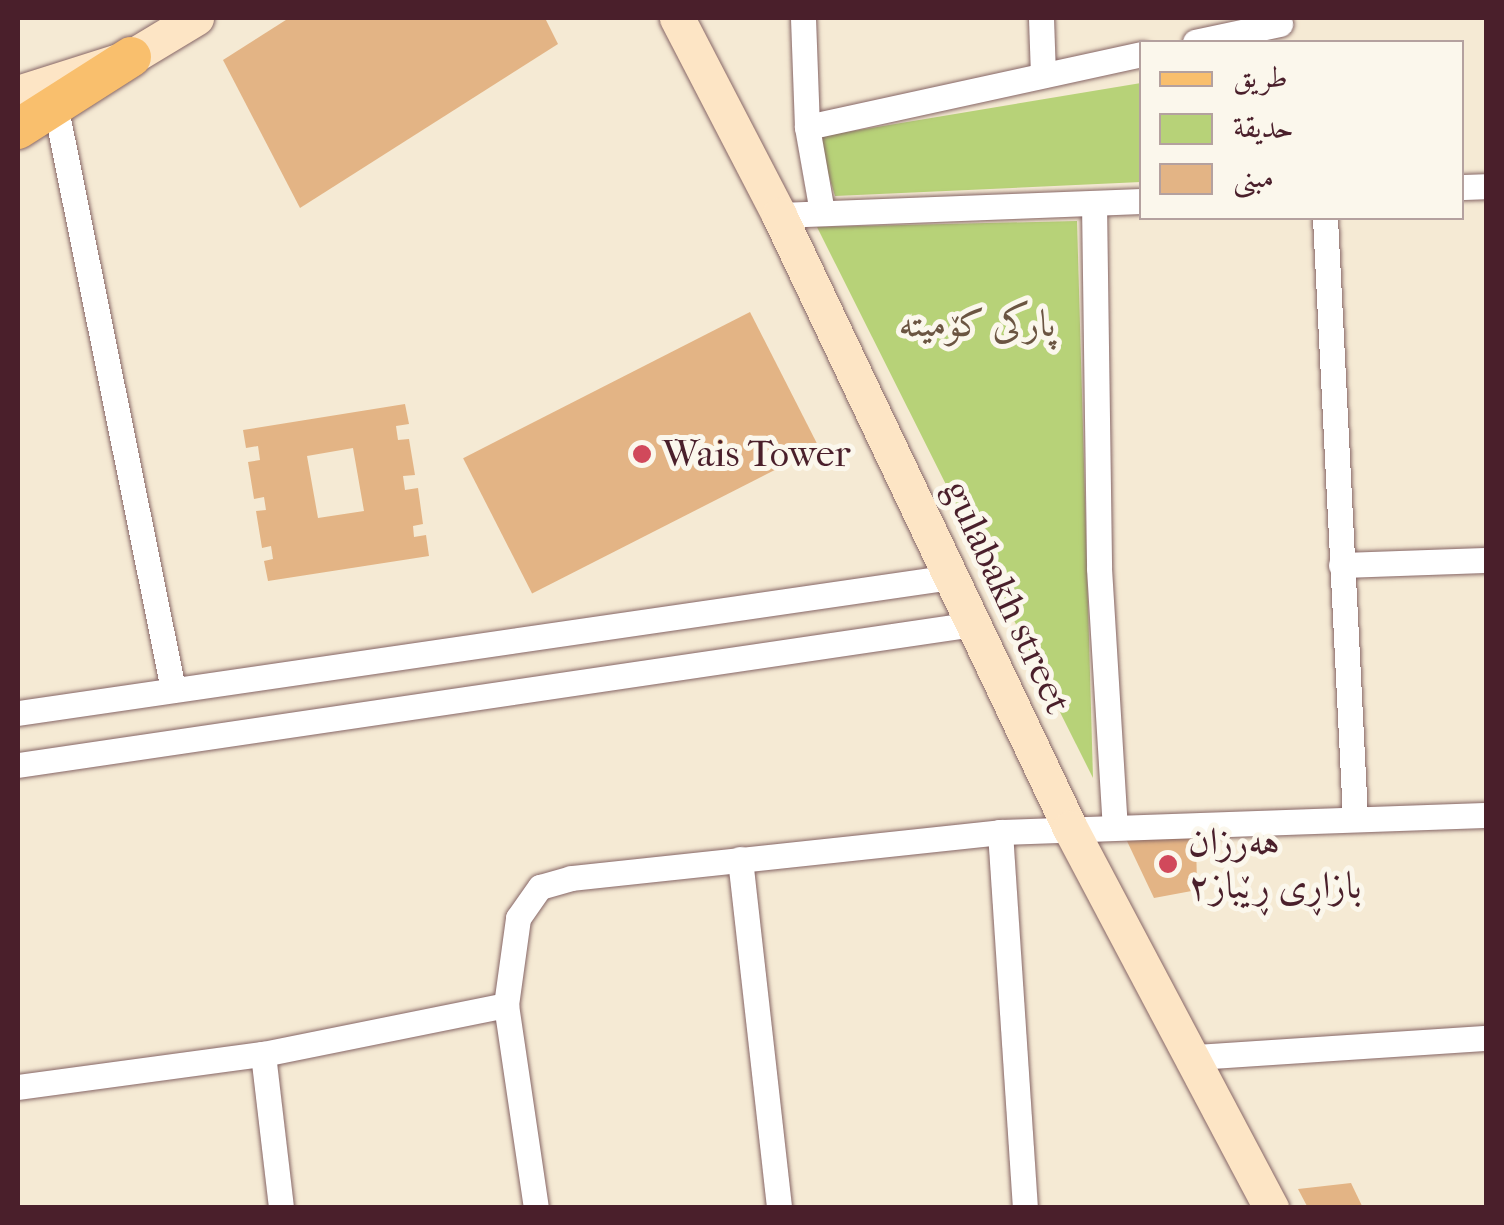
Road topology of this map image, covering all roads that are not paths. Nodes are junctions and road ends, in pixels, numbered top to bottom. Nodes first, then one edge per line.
1 (196, 18) edge
2 (677, 18) edge
3 (803, 18) edge
4 (1040, 18) edge
5 (1281, 28) edge
6 (1207, 40) edge
7 (1139, 55) edge
8 (131, 58) joint
9 (1042, 76) junction
10 (36, 99) edge
11 (807, 126) junction
12 (18, 130) edge
13 (1139, 200) edge
14 (1094, 202) junction
15 (822, 212) junction
16 (778, 215) junction
17 (1326, 220) edge
18 (1486, 560) edge
19 (1341, 564) junction
20 (950, 577) junction
21 (973, 624) junction
22 (174, 689) junction
23 (18, 713) edge
24 (18, 766) edge
25 (1486, 815) edge
26 (1355, 817) junction
27 (1115, 826) junction
28 (1070, 828) junction
29 (1000, 832) junction
30 (740, 859) junction
31 (506, 1005) junction
32 (1486, 1038) edge
33 (263, 1054) junction
34 (1197, 1057) junction
35 (18, 1088) edge
36 (280, 1208) edge
37 (536, 1208) edge
38 (779, 1208) edge
39 (1026, 1208) edge
40 (1271, 1208) edge

1 - 8 street
2 - 16 street, gulabakh street
3 - 11 street
4 - 9 street
5 - 6 street
7 - 9 street
8 - 10 main road
9 - 11 street
10 - 12 main road
10 - 22 street
11 - 15 street
13 - 14 street
14 - 15 street
14 - 27 street
15 - 16 street
16 - 20 street, gulabakh street
17 - 19 street
18 - 19 street
19 - 26 street
20 - 21 street, gulabakh street
20 - 22 street
21 - 24 street
21 - 28 street, gulabakh street
22 - 23 street
25 - 26 street
26 - 27 street
27 - 28 street
28 - 29 street
28 - 34 street, gulabakh street
29 - 30 street
29 - 39 street
30 - 31 street
30 - 38 street
31 - 33 street
31 - 37 street
32 - 34 street
33 - 35 street
33 - 36 street
34 - 40 street, gulabakh street

